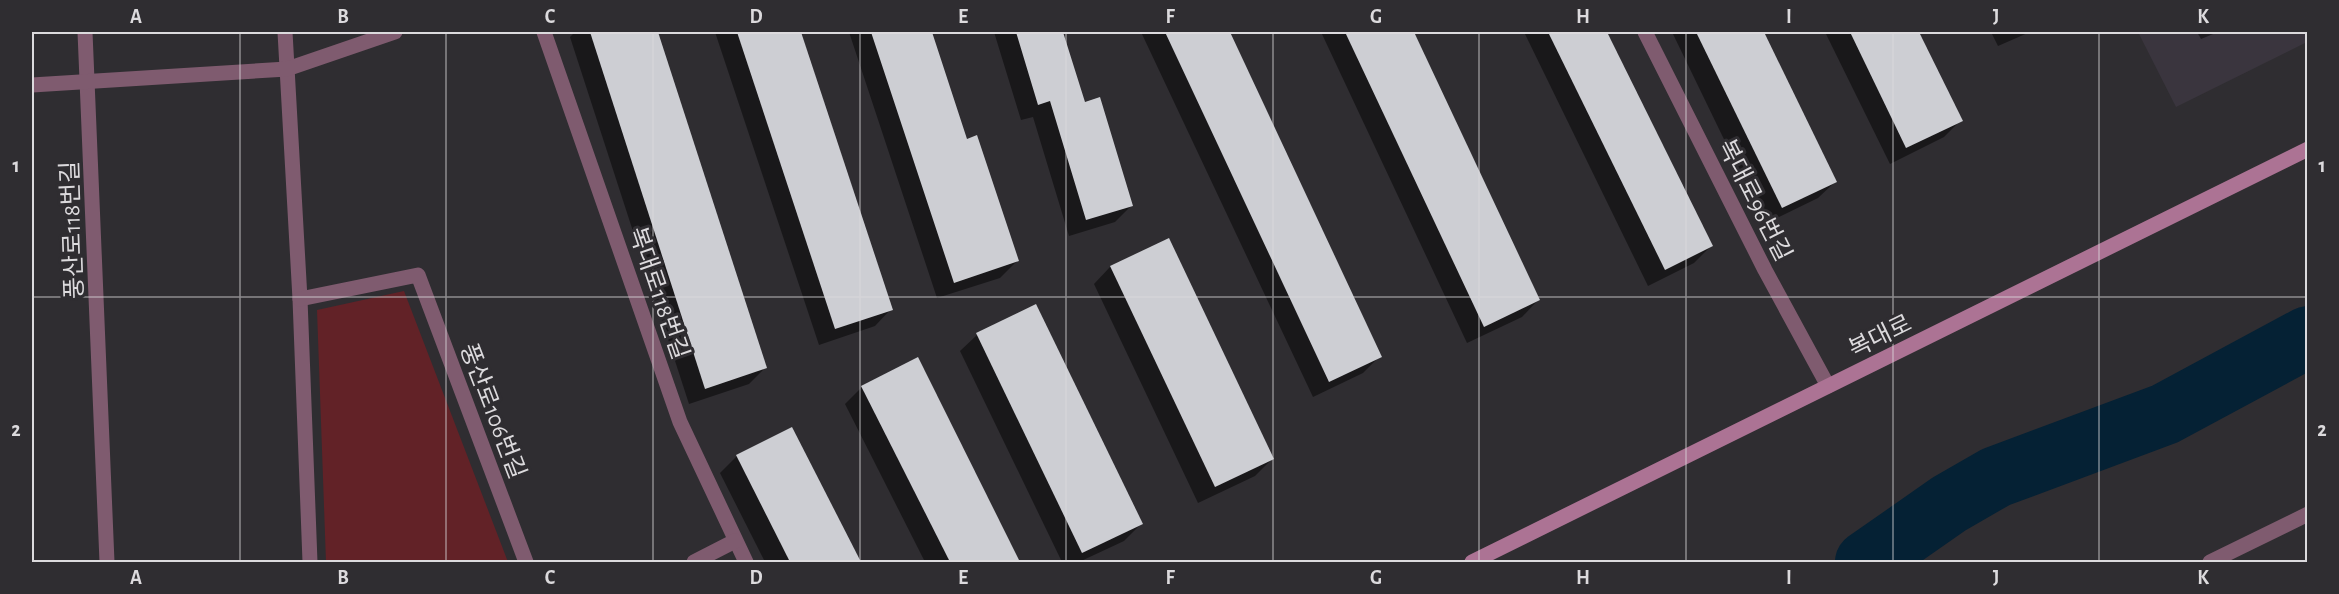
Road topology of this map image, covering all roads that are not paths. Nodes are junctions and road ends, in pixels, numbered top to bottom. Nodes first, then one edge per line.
1 (86, 32) edge
2 (285, 32) edge
3 (395, 32) edge
4 (544, 32) edge
5 (1645, 32) edge
6 (287, 69) junction
7 (88, 83) junction
8 (32, 85) edge
9 (2307, 149) edge
10 (300, 299) junction
11 (1828, 386) junction
12 (2307, 514) edge
13 (735, 541) junction
14 (107, 562) edge
15 (310, 562) edge
16 (526, 562) edge
17 (694, 562) edge
18 (746, 562) edge
19 (1472, 562) edge
20 (2210, 562) edge

1 - 7 street, 풍산로118번길
2 - 6 street
3 - 6 street
4 - 13 street, 복대로118번길
5 - 11 street, 복대로96번길
6 - 7 street
6 - 10 street
7 - 8 street
7 - 14 street, 풍산로118번길
9 - 11 street, 복대로
10 - 15 street
10 - 16 street, 풍산로106번길
11 - 19 street, 복대로
12 - 20 street
13 - 17 street
13 - 18 street, 복대로118번길

